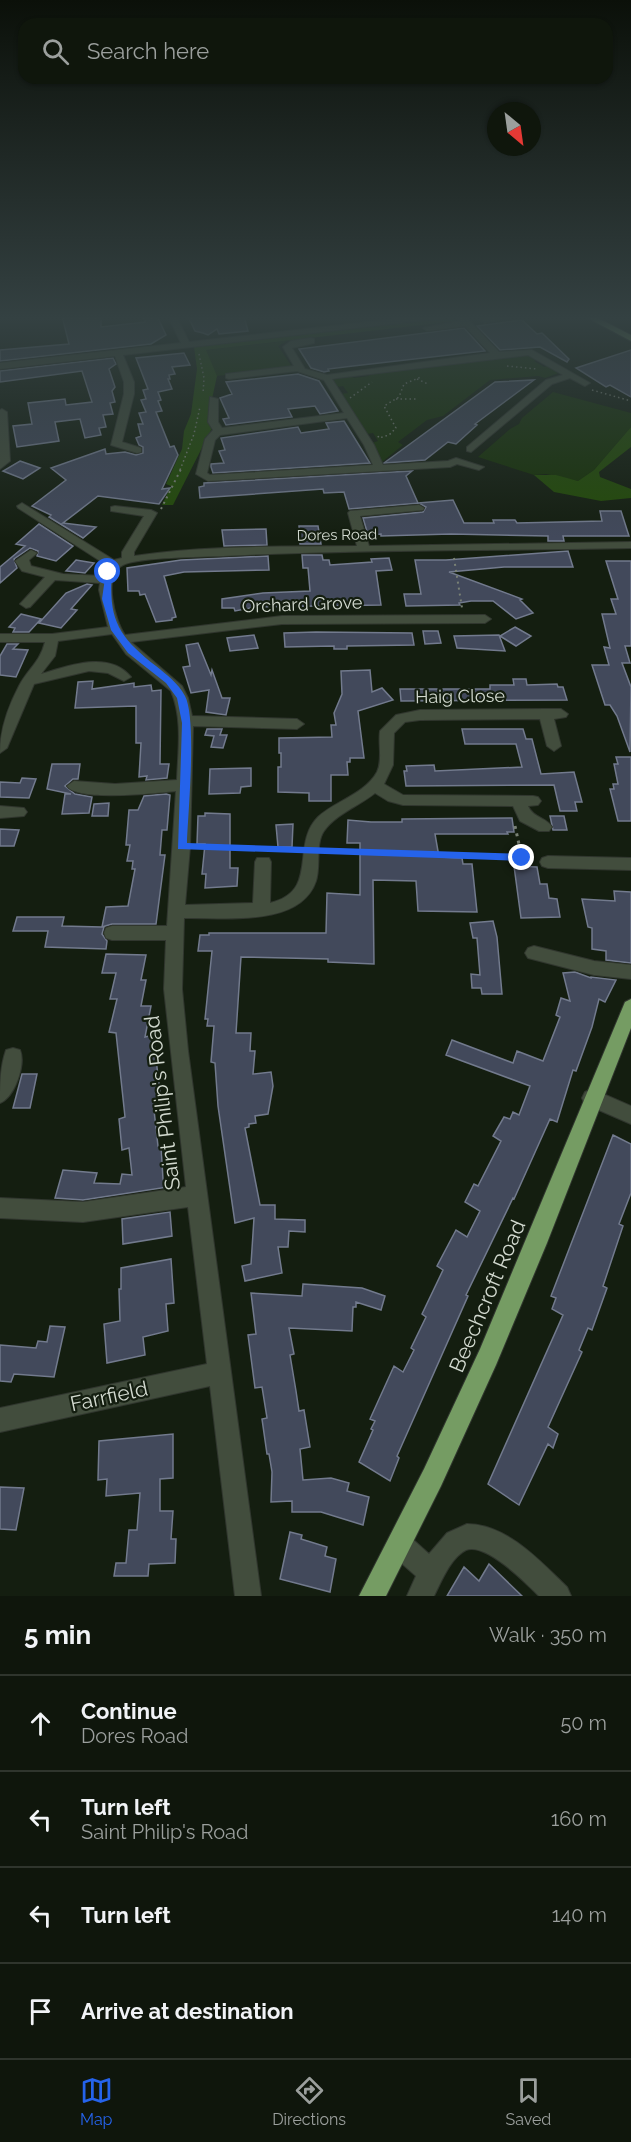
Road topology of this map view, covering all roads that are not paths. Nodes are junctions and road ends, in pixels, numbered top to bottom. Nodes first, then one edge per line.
1 (129, 390) edge
2 (338, 390) edge
3 (541, 390) edge
4 (213, 399) dead end
5 (4, 411) edge
6 (349, 414) junction
7 (219, 432) junction
8 (137, 450) dead end
9 (462, 452) junction
10 (482, 452) dead end
11 (0, 466) edge
12 (479, 467) dead end
13 (380, 468) junction
14 (22, 506) dead end
15 (115, 508) dead end
16 (419, 508) dead end
17 (628, 545) edge
18 (364, 549) junction
19 (31, 553) dead end
20 (629, 558) dead end
21 (128, 559) junction
22 (114, 565) junction
23 (48, 575) junction
24 (106, 580) junction
25 (26, 604) dead end
26 (484, 619) dead end
27 (119, 635) junction
28 (52, 638) junction
29 (2, 642) edge
30 (124, 676) dead end
31 (30, 681) junction
32 (186, 721) junction
33 (297, 724) dead end
34 (554, 746) dead end
35 (0, 748) edge
36 (183, 785) junction
37 (374, 785) junction
38 (74, 786) dead end
39 (0, 812) edge
40 (20, 812) dead end
41 (543, 827) dead end
42 (263, 862) dead end
43 (548, 862) road end
44 (631, 864) edge
45 (261, 910) junction
46 (177, 912) junction
47 (112, 933) dead end
48 (175, 933) junction
49 (534, 953) dead end
50 (631, 972) edge
51 (631, 1007) edge
52 (13, 1056) dead end
53 (0, 1094) edge
54 (592, 1098) junction
55 (631, 1115) edge
56 (197, 1195) junction
57 (0, 1208) edge
58 (219, 1373) junction
59 (0, 1420) edge
60 (400, 1545) junction
61 (432, 1573) junction
62 (248, 1596) edge
63 (372, 1596) edge
64 (420, 1596) edge
65 (558, 1596) edge

1 - 8 street
2 - 6 street
3 - 9 street
4 - 7 street
5 - 11 street
6 - 7 street
6 - 13 street
7 - 13 street
9 - 10 street
9 - 12 street
9 - 13 street
14 - 22 street
15 - 21 street
16 - 18 street
17 - 18 street, Dores Road
17 - 20 street
18 - 21 street, Dores Road
19 - 23 street
21 - 22 street, Dores Road
22 - 24 street
23 - 24 street
23 - 25 street
24 - 27 street
26 - 27 street, Orchard Grove
27 - 28 street, Orchard Grove
27 - 32 street, Saint Philip's Road
28 - 29 street, Orchard Grove
28 - 31 street
30 - 31 street
31 - 35 street
32 - 33 street
32 - 36 street, Saint Philip's Road
34 - 37 street, Haig Close
36 - 38 street
36 - 46 street, Saint Philip's Road
37 - 41 street
37 - 45 street, Haig Close
39 - 40 street
42 - 45 street
43 - 44 street
45 - 46 street, Haig Close
46 - 48 street, Saint Philip's Road
47 - 48 street
48 - 56 street, Saint Philip's Road
49 - 50 street
51 - 54 main road, Beechcroft Road
52 - 53 street
54 - 55 street
54 - 60 main road, Beechcroft Road
56 - 57 street
56 - 58 street, Saint Philip's Road
58 - 59 street, Farrfield
58 - 62 street, Saint Philip's Road
60 - 61 street
60 - 63 main road, Beechcroft Road
61 - 64 street
61 - 65 street

